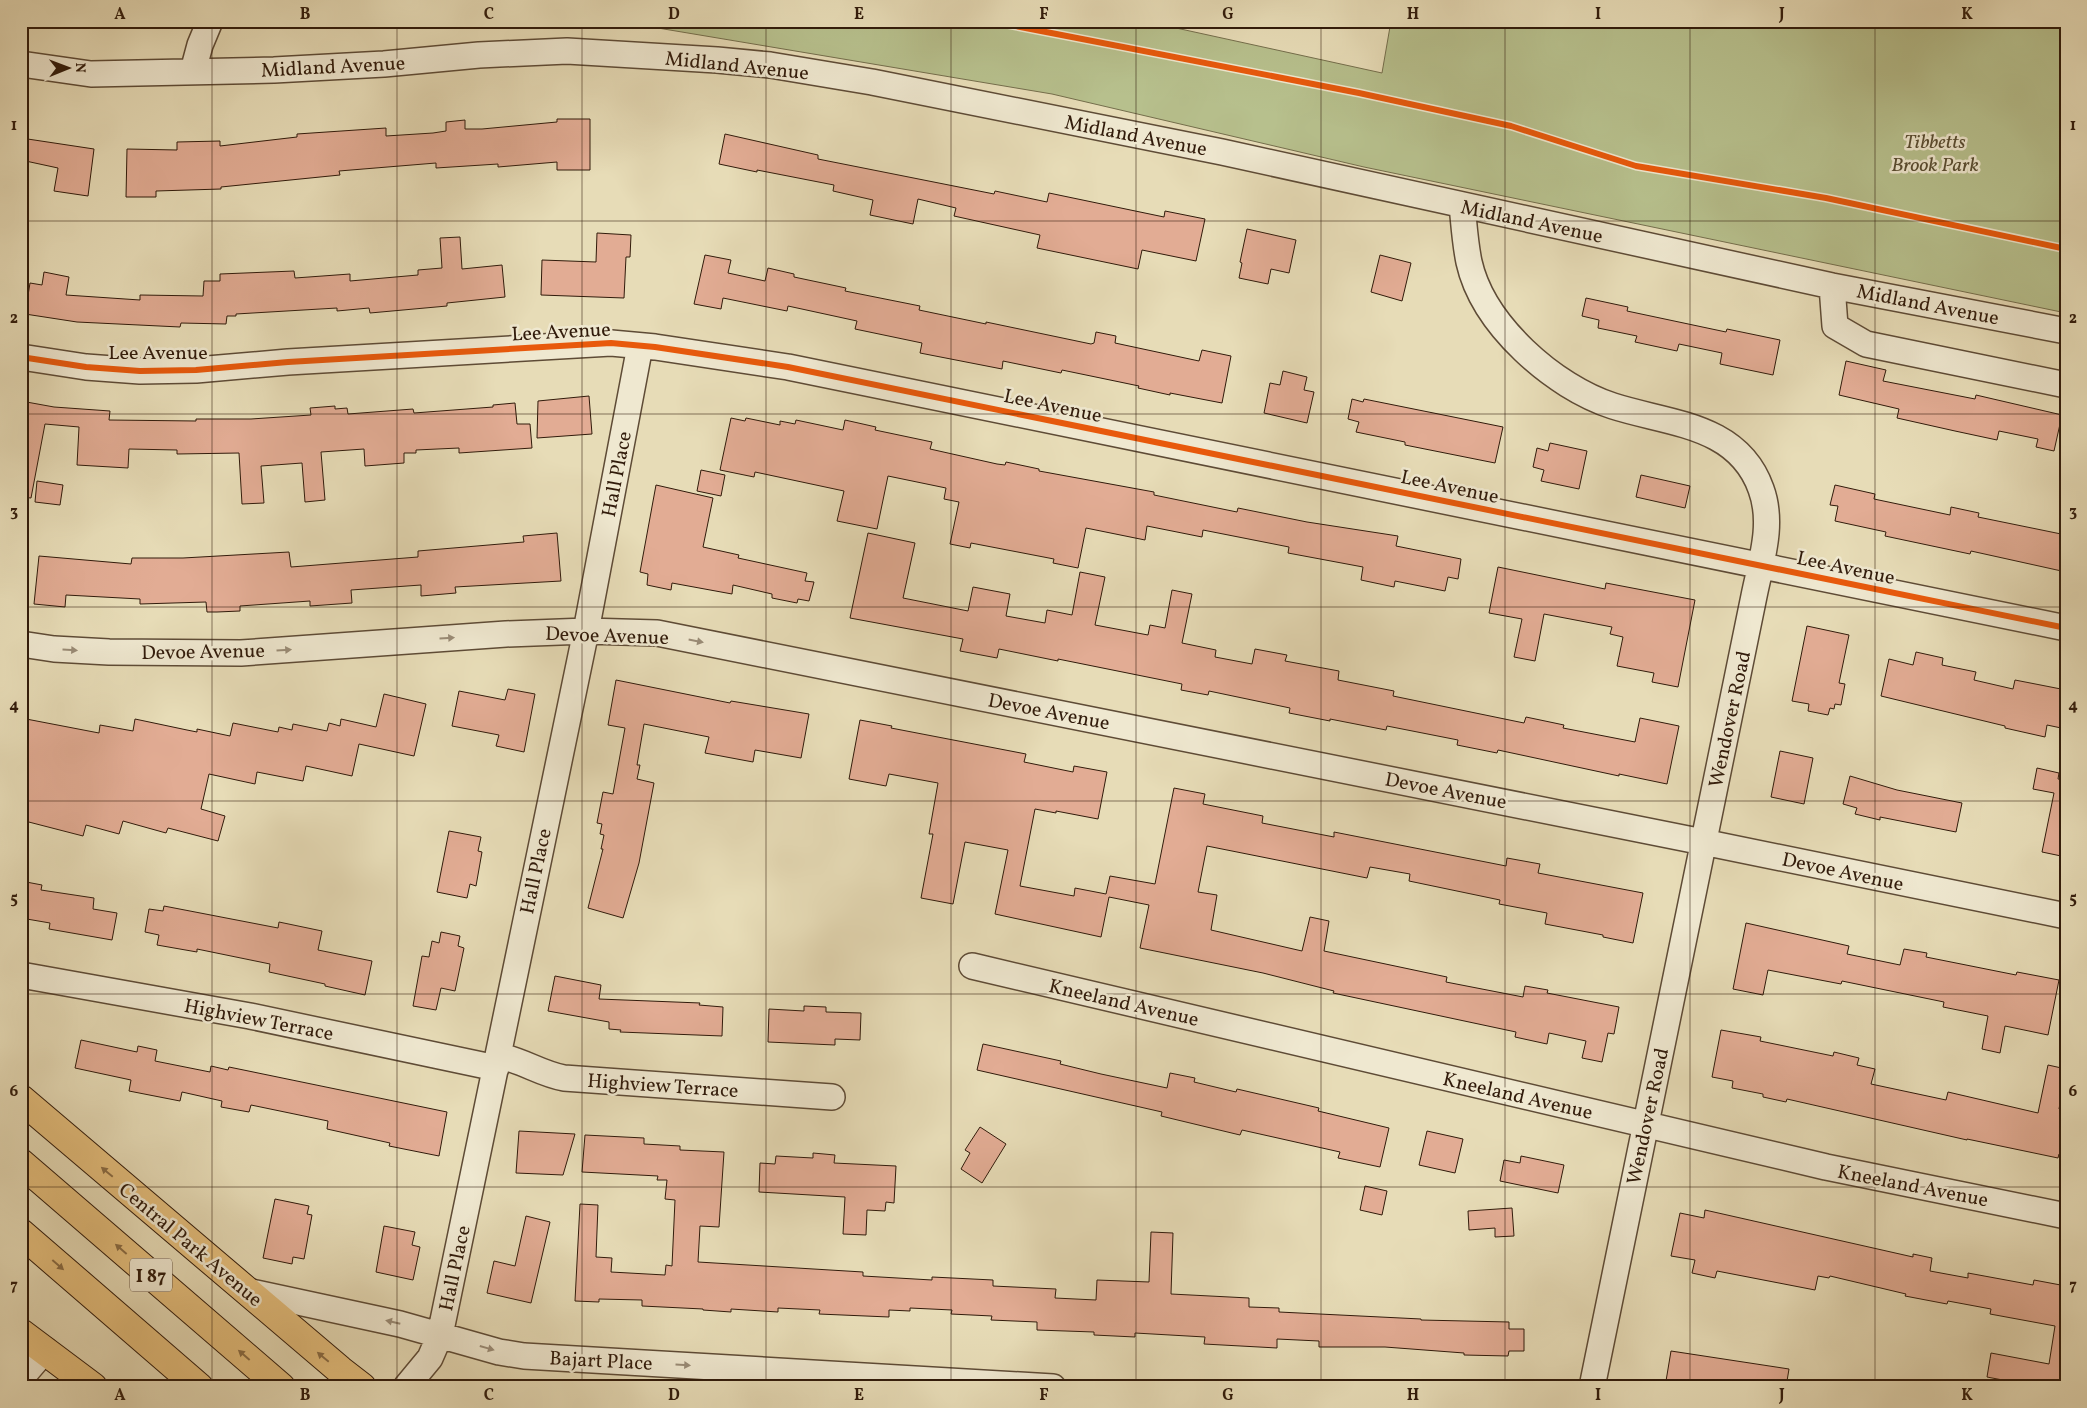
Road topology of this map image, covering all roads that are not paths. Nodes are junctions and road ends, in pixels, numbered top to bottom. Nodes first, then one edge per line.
1 (210, 21) edge
2 (21, 64) edge
3 (193, 72) junction
4 (1462, 206) junction
5 (1832, 286) junction
6 (2066, 332) edge
7 (640, 346) junction
8 (21, 357) edge
9 (2066, 385) edge
10 (1760, 566) junction
11 (2066, 628) edge
12 (586, 631) junction
13 (21, 644) edge
14 (1704, 842) junction
15 (2066, 916) edge
16 (972, 966) dead end
17 (21, 975) edge
18 (498, 1062) junction
19 (832, 1097) dead end
20 (21, 1099) edge
21 (1645, 1125) junction
22 (21, 1163) edge
23 (2066, 1216) edge
24 (21, 1233) edge
25 (246, 1291) junction
26 (21, 1333) edge
27 (440, 1335) junction
28 (45, 1350) junction
29 (21, 1378) edge
30 (94, 1387) edge
31 (199, 1387) edge
32 (281, 1387) edge
33 (362, 1387) edge
34 (406, 1387) edge
35 (1052, 1387) edge
36 (1592, 1387) edge

1 - 3 street
2 - 3 street, Midland Avenue
3 - 4 street, Midland Avenue
4 - 5 street, Midland Avenue
4 - 10 street, Wendover Road
5 - 6 street, Midland Avenue
5 - 9 street
7 - 8 street, Lee Avenue
7 - 10 street, Lee Avenue
7 - 12 street, Hall Place
10 - 11 street, Lee Avenue
10 - 14 street, Wendover Road
13 -> 12 street, Devoe Avenue
12 -> 14 street, Devoe Avenue
12 - 18 street, Hall Place
14 - 15 street, Devoe Avenue
14 - 21 street, Wendover Road
16 - 21 street, Kneeland Avenue
17 - 18 street, Highview Terrace
18 - 19 street, Highview Terrace
18 - 27 street, Hall Place
25 -> 20 main road, Central Park Avenue
21 - 23 street, Kneeland Avenue
21 - 36 street, Wendover Road
32 -> 22 main road, I 87
24 -> 31 main road, I 87
27 -> 25 street, Bajart Place
33 -> 25 main road, Central Park Avenue
26 - 28 main road
27 - 34 street, Hall Place
27 -> 35 street, Bajart Place
28 - 29 street
28 - 30 main road

